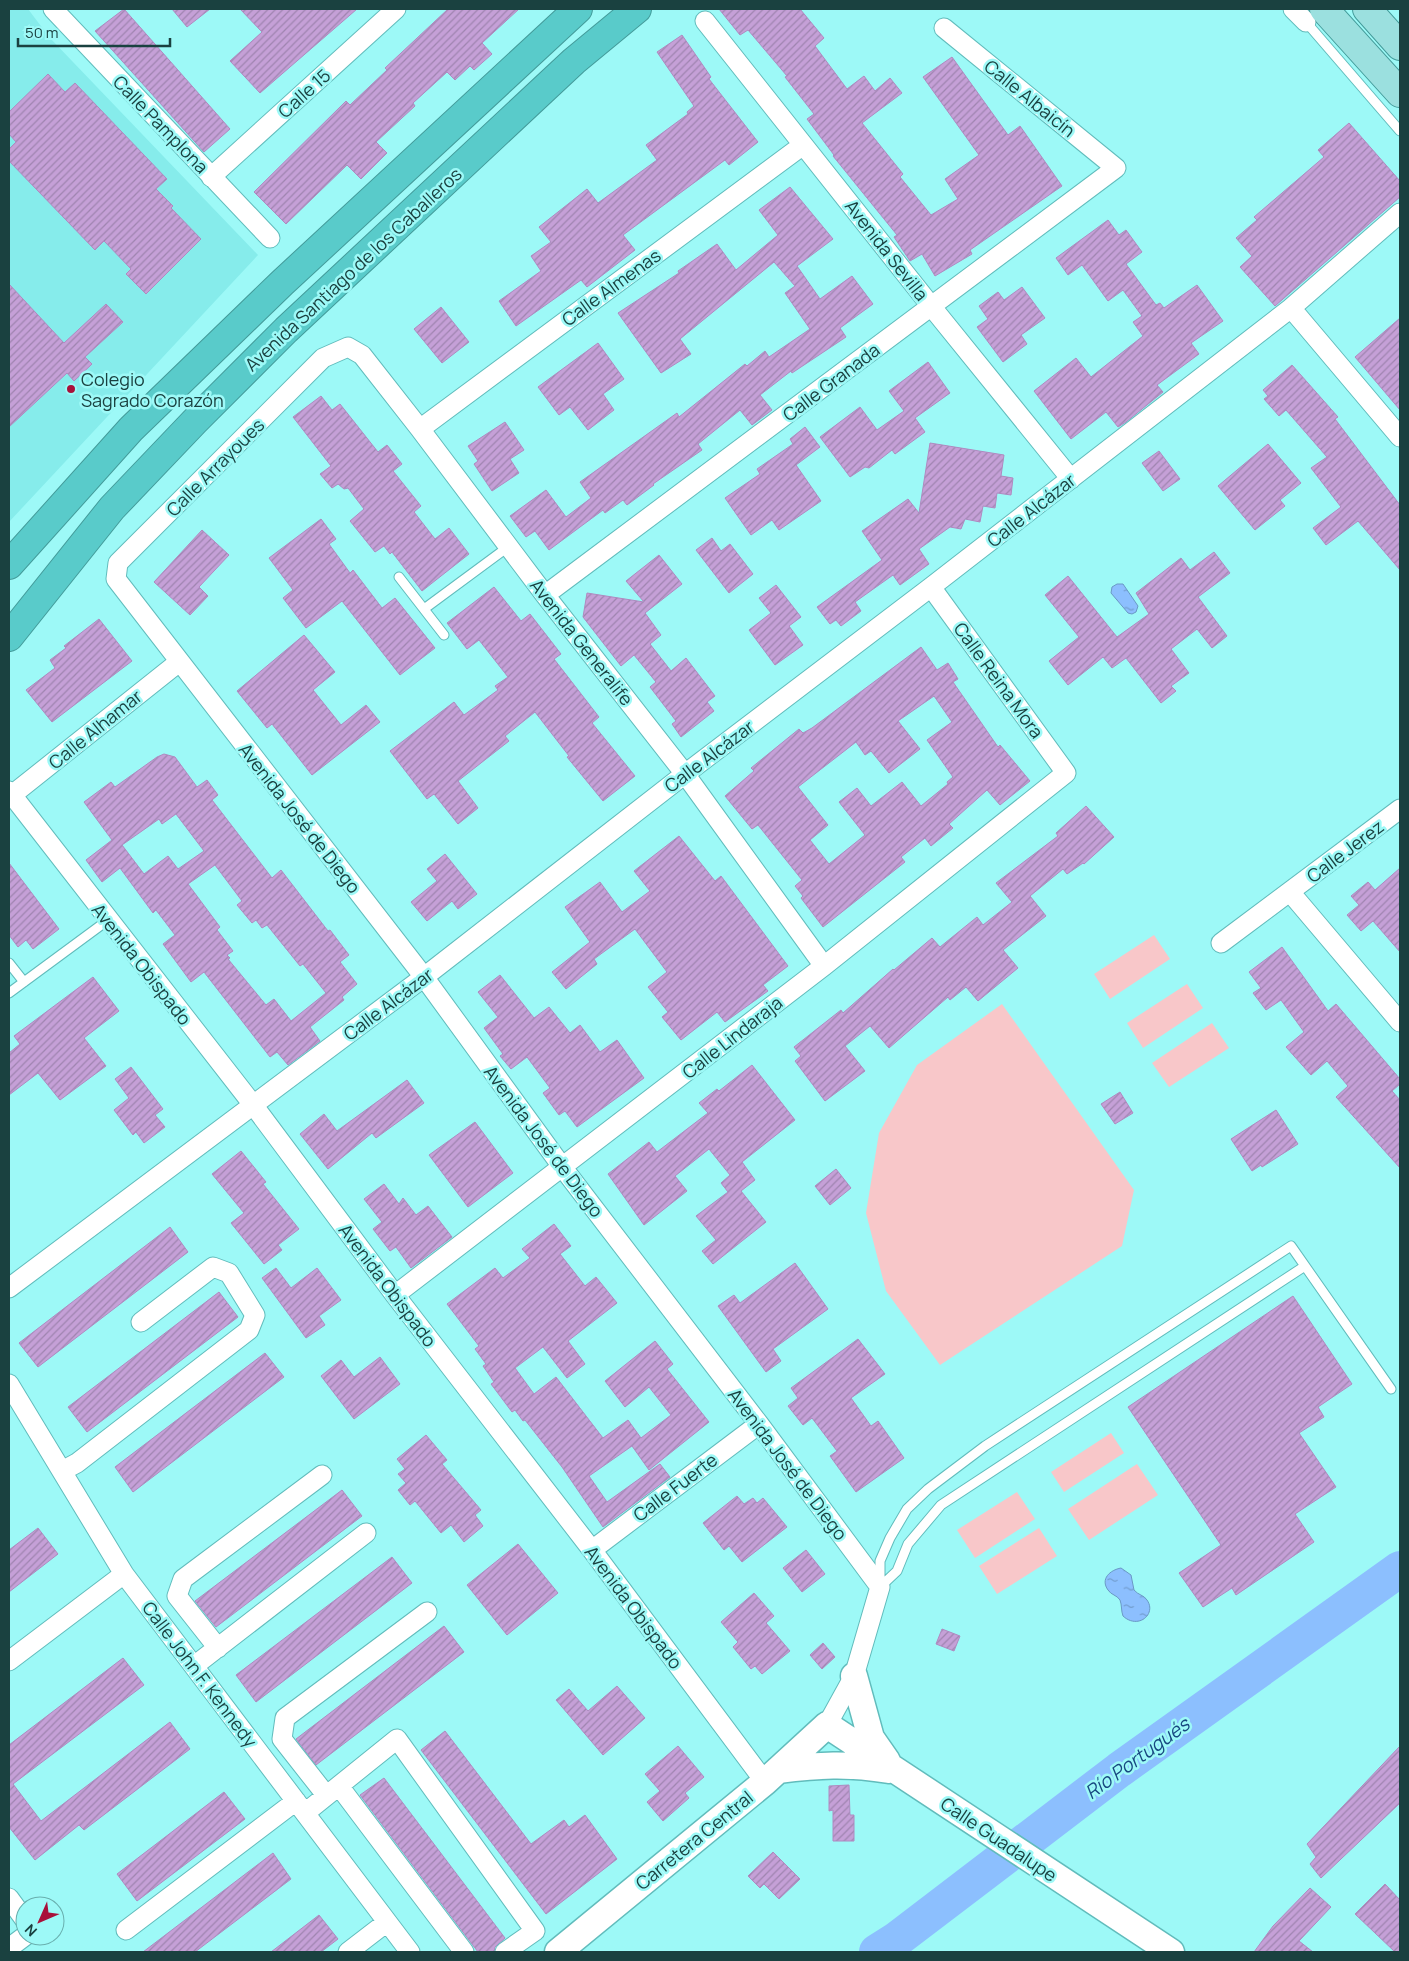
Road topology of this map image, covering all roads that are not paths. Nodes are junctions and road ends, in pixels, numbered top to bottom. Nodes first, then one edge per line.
1 (396, 9) edge
2 (578, 9) edge
3 (637, 9) edge
4 (1367, 9) edge
5 (61, 12) edge
6 (1308, 13) edge
7 (704, 21) dead end
8 (944, 28) dead end
9 (1400, 46) edge
10 (1400, 93) edge
11 (1400, 131) edge
12 (803, 145) junction
13 (1116, 168) joint
14 (212, 177) junction
15 (1400, 214) edge
16 (270, 238) dead end
17 (931, 306) junction
18 (1291, 308) junction
19 (323, 358) joint
20 (420, 428) junction
21 (1400, 436) edge
22 (1071, 479) junction
23 (508, 547) junction
24 (9, 564) edge
25 (399, 577) dead end
26 (116, 579) joint
27 (931, 587) junction
28 (545, 596) junction
29 (424, 609) junction
30 (444, 635) dead end
31 (9, 637) edge
32 (179, 662) junction
33 (1066, 773) joint
34 (685, 774) junction
35 (10, 793) edge
36 (1400, 810) edge
37 (1290, 892) junction
38 (108, 920) junction
39 (1221, 944) dead end
40 (9, 963) edge
41 (824, 966) junction
42 (424, 977) junction
43 (24, 982) junction
44 (9, 993) edge
45 (1400, 1022) edge
46 (254, 1106) junction
47 (563, 1168) junction
48 (1305, 1266) junction
49 (9, 1288) edge
50 (395, 1295) junction
51 (140, 1322) dead end
52 (9, 1384) edge
53 (1391, 1389) dead end
54 (759, 1424) junction
55 (62, 1471) junction
56 (322, 1475) dead end
57 (366, 1533) dead end
58 (592, 1550) junction
59 (124, 1574) junction
60 (880, 1587) junction
61 (426, 1612) dead end
62 (218, 1648) junction
63 (9, 1661) edge
64 (194, 1666) junction
65 (854, 1676) junction
66 (828, 1725) junction
67 (895, 1771) junction
68 (771, 1776) junction
69 (332, 1790) junction
70 (300, 1807) junction
71 (387, 1922) junction
72 (126, 1930) dead end
73 (348, 1952) edge
74 (410, 1952) edge
75 (464, 1952) edge
76 (506, 1952) edge
77 (558, 1952) edge
78 (1170, 1952) edge

1 - 14 street, Calle 15
2 - 24 highway, Avenida Santiago de los Caballeros
3 - 31 highway, Avenida Santiago de los Caballeros
4 - 9 main road
5 - 14 street, Calle Pamplona
6 - 10 main road
6 - 11 lane
7 - 12 street, Avenida Sevilla
8 - 13 street, Calle Albaicín
12 - 17 street, Avenida Sevilla
12 - 20 street, Calle Almenas
13 - 17 street, Calle Granada
14 - 16 street, Calle Pamplona
15 - 18 street, Calle Alcázar
17 - 22 street, Avenida Sevilla
17 - 28 street, Calle Granada
18 - 21 street
18 - 22 street, Calle Alcázar
19 - 20 street, Avenida Generalife
19 - 26 street, Calle Arrayoues
20 - 23 street, Avenida Generalife
22 - 27 street, Calle Alcázar
23 - 28 street, Avenida Generalife
23 - 29 lane
25 - 29 lane
26 - 32 street, Avenida José de Diego
27 - 33 street, Calle Reina Mora
27 - 34 street, Calle Alcázar
28 - 34 street, Avenida Generalife
29 - 30 lane
32 - 35 street, Calle Alhamar
32 - 42 street, Avenida José de Diego
33 - 41 street, Calle Lindaraja
34 - 41 street, Avenida Generalife
34 - 42 street, Calle Alcázar
35 - 38 street, Avenida Obispado
36 - 37 street, Calle Jerez
37 - 39 street, Calle Jerez
37 - 45 street
38 - 43 lane
38 - 46 street, Avenida Obispado
40 - 43 lane
41 - 47 street, Calle Lindaraja
42 - 46 street, Calle Alcázar
42 - 47 street, Avenida José de Diego
43 - 44 lane
46 - 49 street, Calle Alcázar
46 - 50 street, Avenida Obispado
47 - 50 street, Calle Lindaraja
47 - 54 street, Avenida José de Diego
48 - 53 lane
48 - 60 lane
48 - 60 lane
50 - 58 street, Avenida Obispado
51 - 55 street
52 - 55 street, Calle John F. Kennedy
54 - 58 street, Calle Fuerte
54 - 60 street, Avenida José de Diego
55 - 59 street, Calle John F. Kennedy
56 - 62 street
57 - 62 street
58 - 68 street, Avenida Obispado
59 - 63 street
59 - 64 street, Calle John F. Kennedy
60 - 65 street
61 - 69 street
62 - 64 street
64 - 70 street, Calle John F. Kennedy
65 - 66 street
65 - 67 street
66 - 67 street, Calle Guadalupe
66 - 68 street, Carretera Central
67 - 68 street
67 - 78 street, Calle Guadalupe
68 - 77 street, Carretera Central
69 - 70 street
69 - 75 street
69 - 76 street
70 - 71 street, Calle John F. Kennedy
70 - 72 street
71 - 73 street
71 - 74 street, Calle John F. Kennedy

